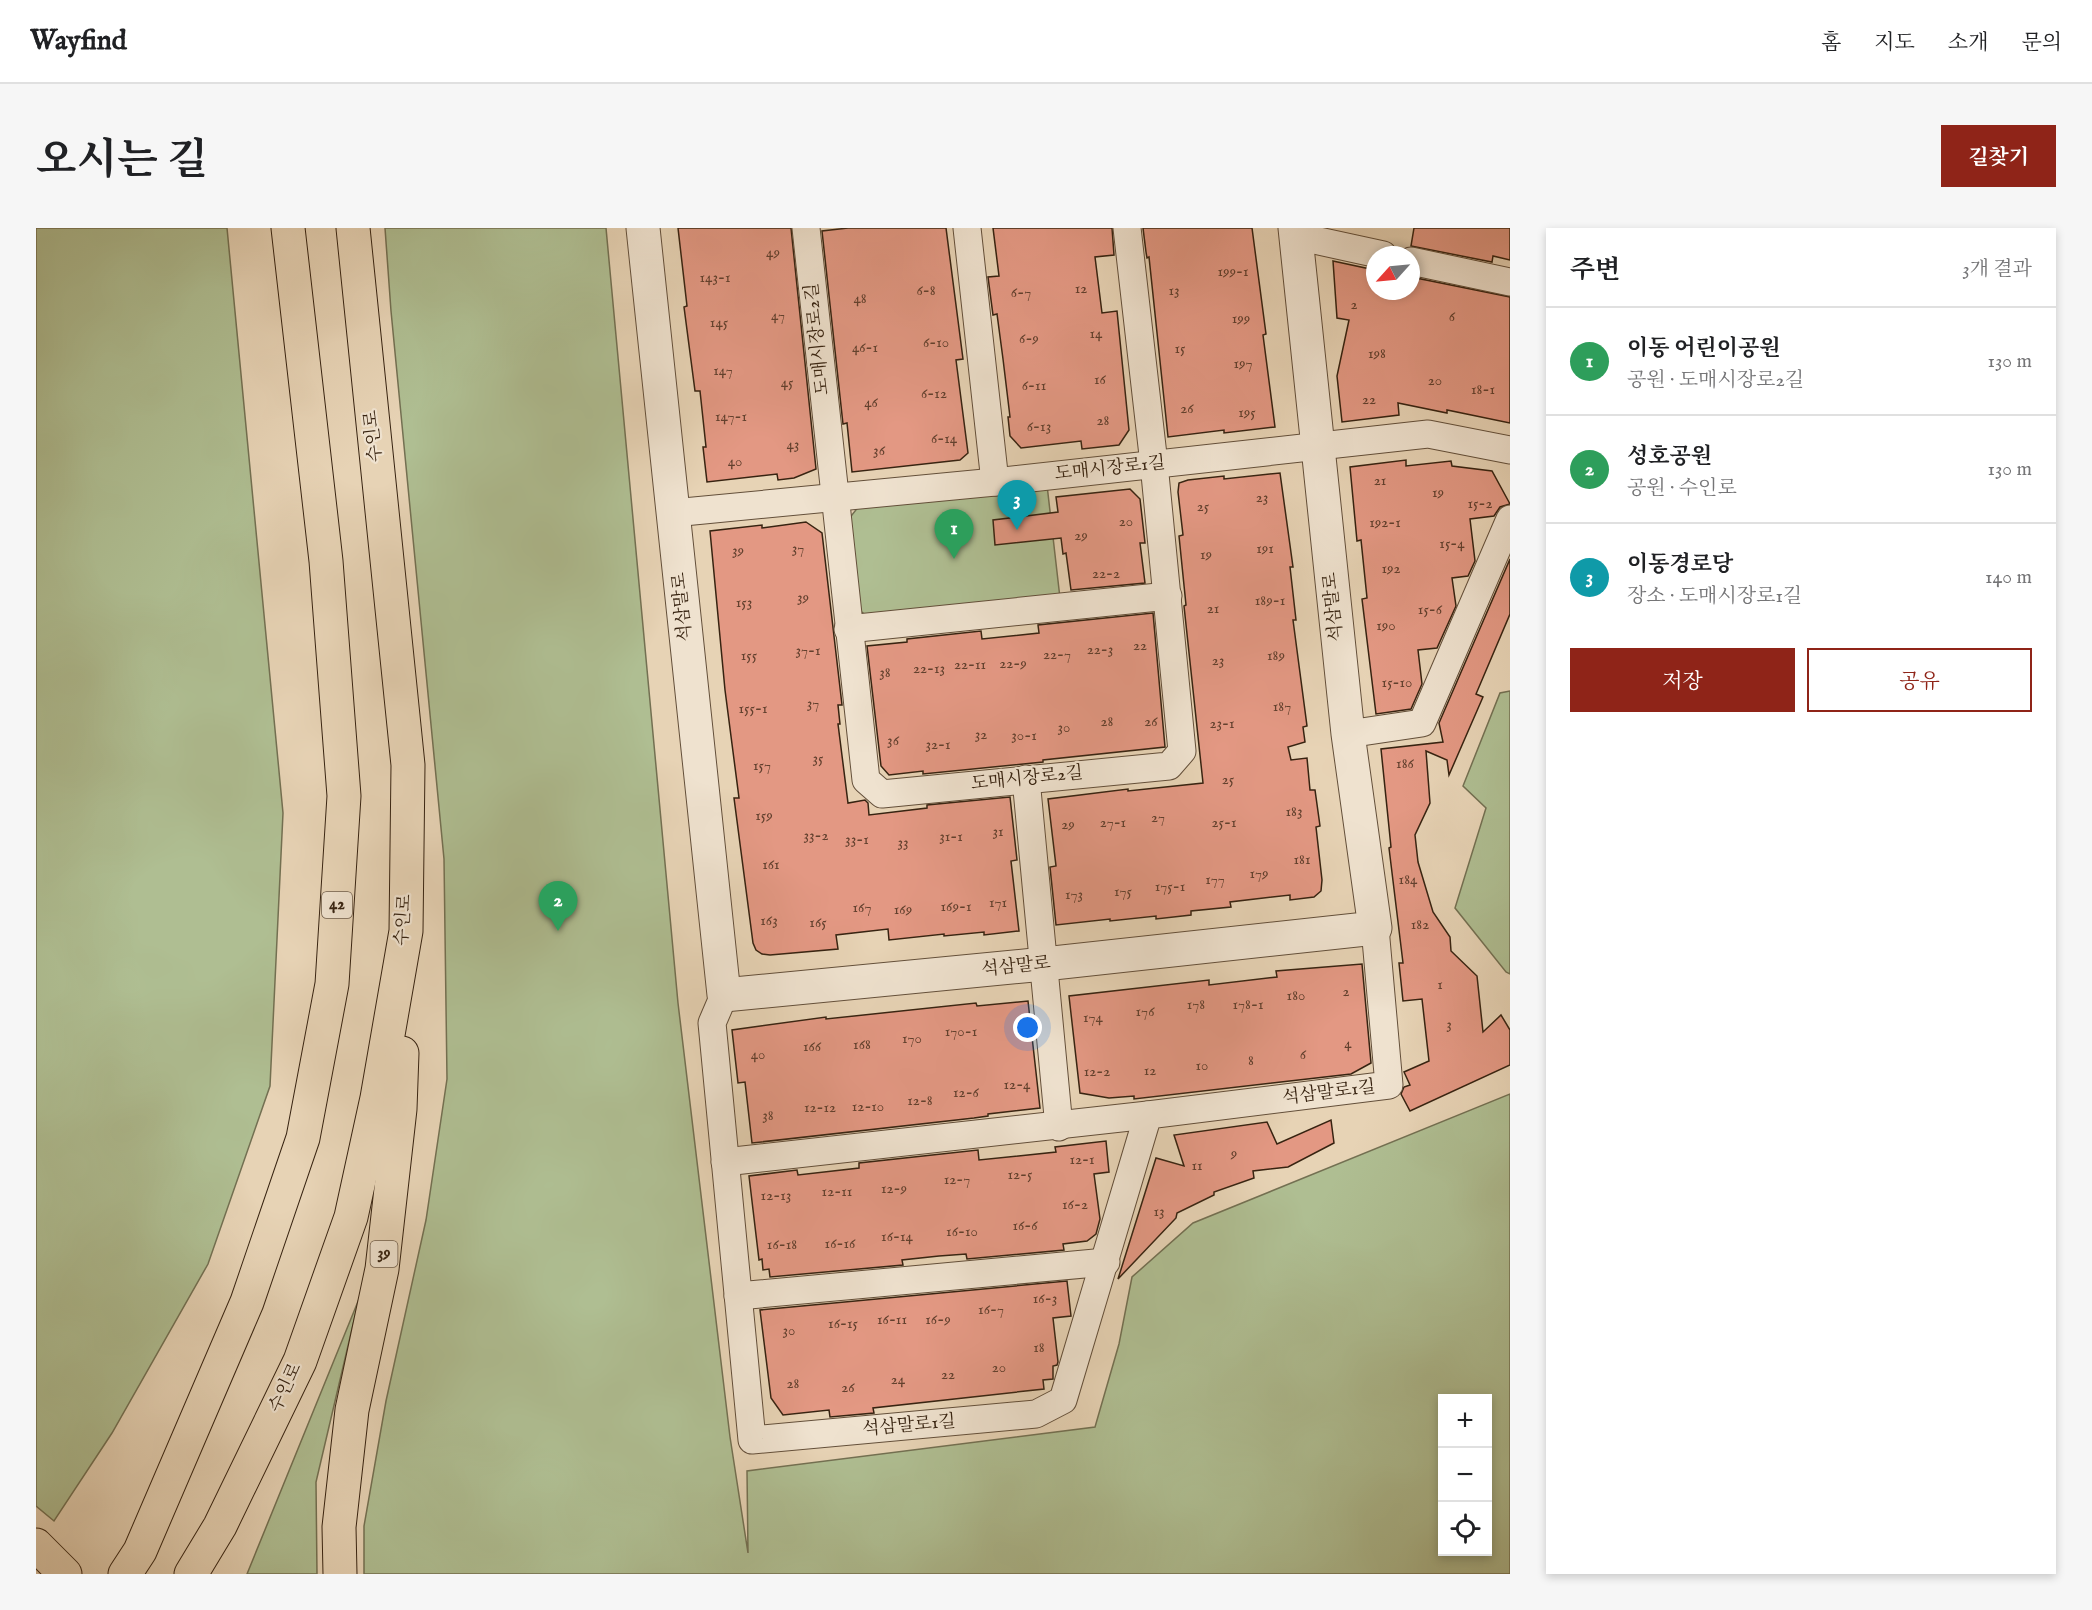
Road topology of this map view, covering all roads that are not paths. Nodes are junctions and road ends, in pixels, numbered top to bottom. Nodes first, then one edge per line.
1 (288, 228) edge
2 (353, 228) edge
3 (643, 228) edge
4 (806, 228) edge
5 (967, 228) edge
6 (1127, 228) edge
7 (1295, 232) edge
8 (1366, 251) edge
9 (1420, 263) edge
10 (1510, 282) edge
11 (1318, 447) junction
12 (1510, 450) edge
13 (1154, 464) junction
14 (995, 482) junction
15 (835, 498) junction
16 (673, 513) junction
17 (1510, 519) edge
18 (1168, 596) junction
19 (848, 629) junction
20 (1348, 734) junction
21 (1026, 779) junction
22 (1375, 928) junction
23 (406, 931) junction
24 (1044, 964) junction
25 (724, 995) junction
26 (1148, 1115) junction
27 (1059, 1127) junction
28 (725, 1162) junction
29 (1106, 1262) junction
30 (738, 1296) junction
31 (36, 1545) edge
32 (132, 1562) edge
33 (65, 1574) edge
34 (112, 1574) edge
35 (191, 1574) edge
36 (340, 1574) edge

1 - 32 highway, 42
2 - 23 highway, 수인로
3 - 16 street, 석삼말로
4 - 15 street, 도매시장로2길
5 - 14 street
6 - 13 street, 도매시장로2길
7 - 8 street
7 - 11 street, 석삼말로
9 - 10 street
11 - 12 street, 도매시장로1길
11 - 13 street, 도매시장로1길
11 - 20 street, 석삼말로
13 - 14 street, 도매시장로1길
13 - 18 street, 도매시장로2길
14 - 15 street, 도매시장로1길
15 - 16 street, 도매시장로1길
15 - 19 street, 도매시장로2길
16 - 25 street, 석삼말로
17 - 20 street
18 - 19 street
18 - 21 street, 도매시장로2길
19 - 21 street, 도매시장로2길
20 - 22 street, 석삼말로
21 - 24 street
22 - 24 street, 석삼말로
22 - 26 street, 석삼말로1길
23 - 35 highway, 수인로
23 - 36 highway, 39
24 - 25 street, 석삼말로
24 - 27 street
25 - 28 street, 석삼말로1길
26 - 27 street, 석삼말로1길
26 - 29 street, 석삼말로1길
27 - 28 street, 석삼말로1길
28 - 30 street, 석삼말로1길
29 - 30 street
29 - 30 street, 석삼말로1길
31 - 33 highway
32 - 34 highway

